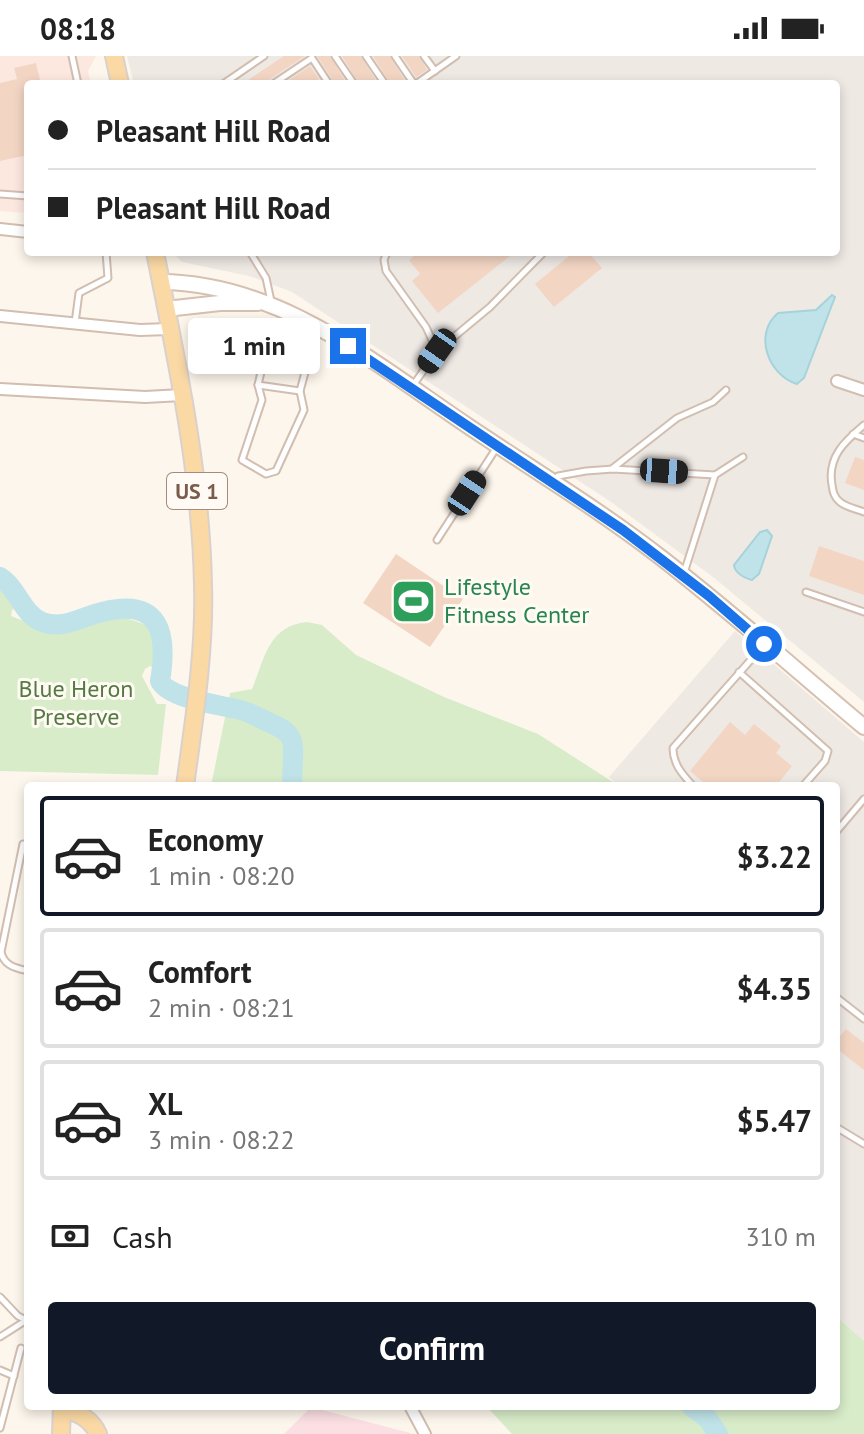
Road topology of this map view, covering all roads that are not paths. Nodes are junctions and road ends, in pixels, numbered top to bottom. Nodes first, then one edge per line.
1 (72, 56) edge
2 (114, 56) edge
3 (264, 56) edge
4 (335, 56) edge
5 (366, 56) edge
6 (395, 56) edge
7 (424, 56) edge
8 (456, 56) edge
9 (311, 57) edge
10 (435, 71) junction
11 (325, 78) joint
12 (77, 80) edge
13 (119, 80) edge
14 (229, 80) edge
15 (279, 80) edge
16 (322, 80) edge
17 (351, 80) edge
18 (382, 80) edge
19 (412, 80) edge
20 (421, 80) edge
21 (0, 194) edge
22 (24, 196) edge
23 (0, 229) edge
24 (24, 232) edge
25 (106, 256) edge
26 (156, 256) edge
27 (252, 256) edge
28 (386, 256) edge
29 (540, 256) edge
30 (161, 282) junction
31 (271, 305) junction
32 (166, 309) junction
33 (0, 316) edge
34 (75, 324) junction
35 (317, 326) junction
36 (169, 329) junction
37 (270, 333) dead end
38 (437, 351) junction
39 (837, 381) dead end
40 (258, 385) junction
41 (411, 388) junction
42 (0, 389) edge
43 (726, 390) dead end
44 (864, 390) edge
45 (300, 391) junction
46 (182, 395) junction
47 (864, 425) edge
48 (852, 434) junction
49 (864, 438) edge
50 (498, 446) junction
51 (743, 457) dead end
52 (613, 469) junction
53 (715, 475) junction
54 (554, 482) junction
55 (864, 512) edge
56 (437, 540) dead end
57 (683, 575) junction
58 (806, 592) dead end
59 (864, 612) edge
60 (764, 644) junction
61 (739, 672) junction
62 (864, 727) edge
63 (186, 782) edge
64 (690, 782) edge
65 (807, 782) edge
66 (864, 799) edge
67 (840, 827) edge
68 (24, 844) edge
69 (24, 970) edge
70 (840, 1000) edge
71 (864, 1019) edge
72 (840, 1129) edge
73 (864, 1144) edge
74 (0, 1297) edge
75 (24, 1319) edge
76 (24, 1322) edge
77 (0, 1337) edge
78 (21, 1348) dead end
79 (0, 1370) edge
80 (14, 1376) junction
81 (61, 1410) edge
82 (62, 1410) edge
83 (69, 1410) edge
84 (412, 1410) edge
85 (0, 1428) edge
86 (51, 1434) edge
87 (61, 1434) edge
88 (98, 1434) edge
89 (425, 1434) edge

1 - 12 lane
2 - 13 main road
3 - 14 lane
4 - 17 lane
5 - 18 lane
6 - 19 lane
7 - 10 lane
8 - 10 lane
9 - 11 lane
9 - 15 lane
10 - 20 lane
11 - 16 lane
21 - 22 lane
23 - 24 street
25 - 34 lane
26 - 30 main road, US 1
27 - 31 lane
28 - 38 lane
29 - 38 lane
30 - 31 street
30 - 32 main road, US 1
31 - 32 street
31 - 35 street
32 - 36 main road, US 1
33 - 34 street
34 - 36 street
35 - 41 street
35 - 45 lane
36 - 46 main road, US 1
37 - 40 lane
38 - 41 lane
39 - 44 street
40 - 45 lane
40 - 45 lane
41 - 50 street
42 - 46 street
43 - 52 lane
46 - 63 main road, US 1
47 - 48 lane
48 - 49 lane
48 - 55 lane
50 - 54 street
50 - 56 lane
51 - 53 lane
52 - 53 lane
52 - 54 lane
53 - 57 lane
54 - 57 street
57 - 60 street
58 - 59 lane
60 - 61 lane
60 - 62 street
61 - 64 lane
61 - 65 lane
66 - 67 lane
68 - 69 lane
70 - 71 lane
72 - 73 lane
74 - 75 lane
76 - 77 lane
78 - 80 lane
79 - 80 lane
80 - 85 lane
81 - 86 main road
82 - 87 main road
83 - 88 main road
84 - 89 street

